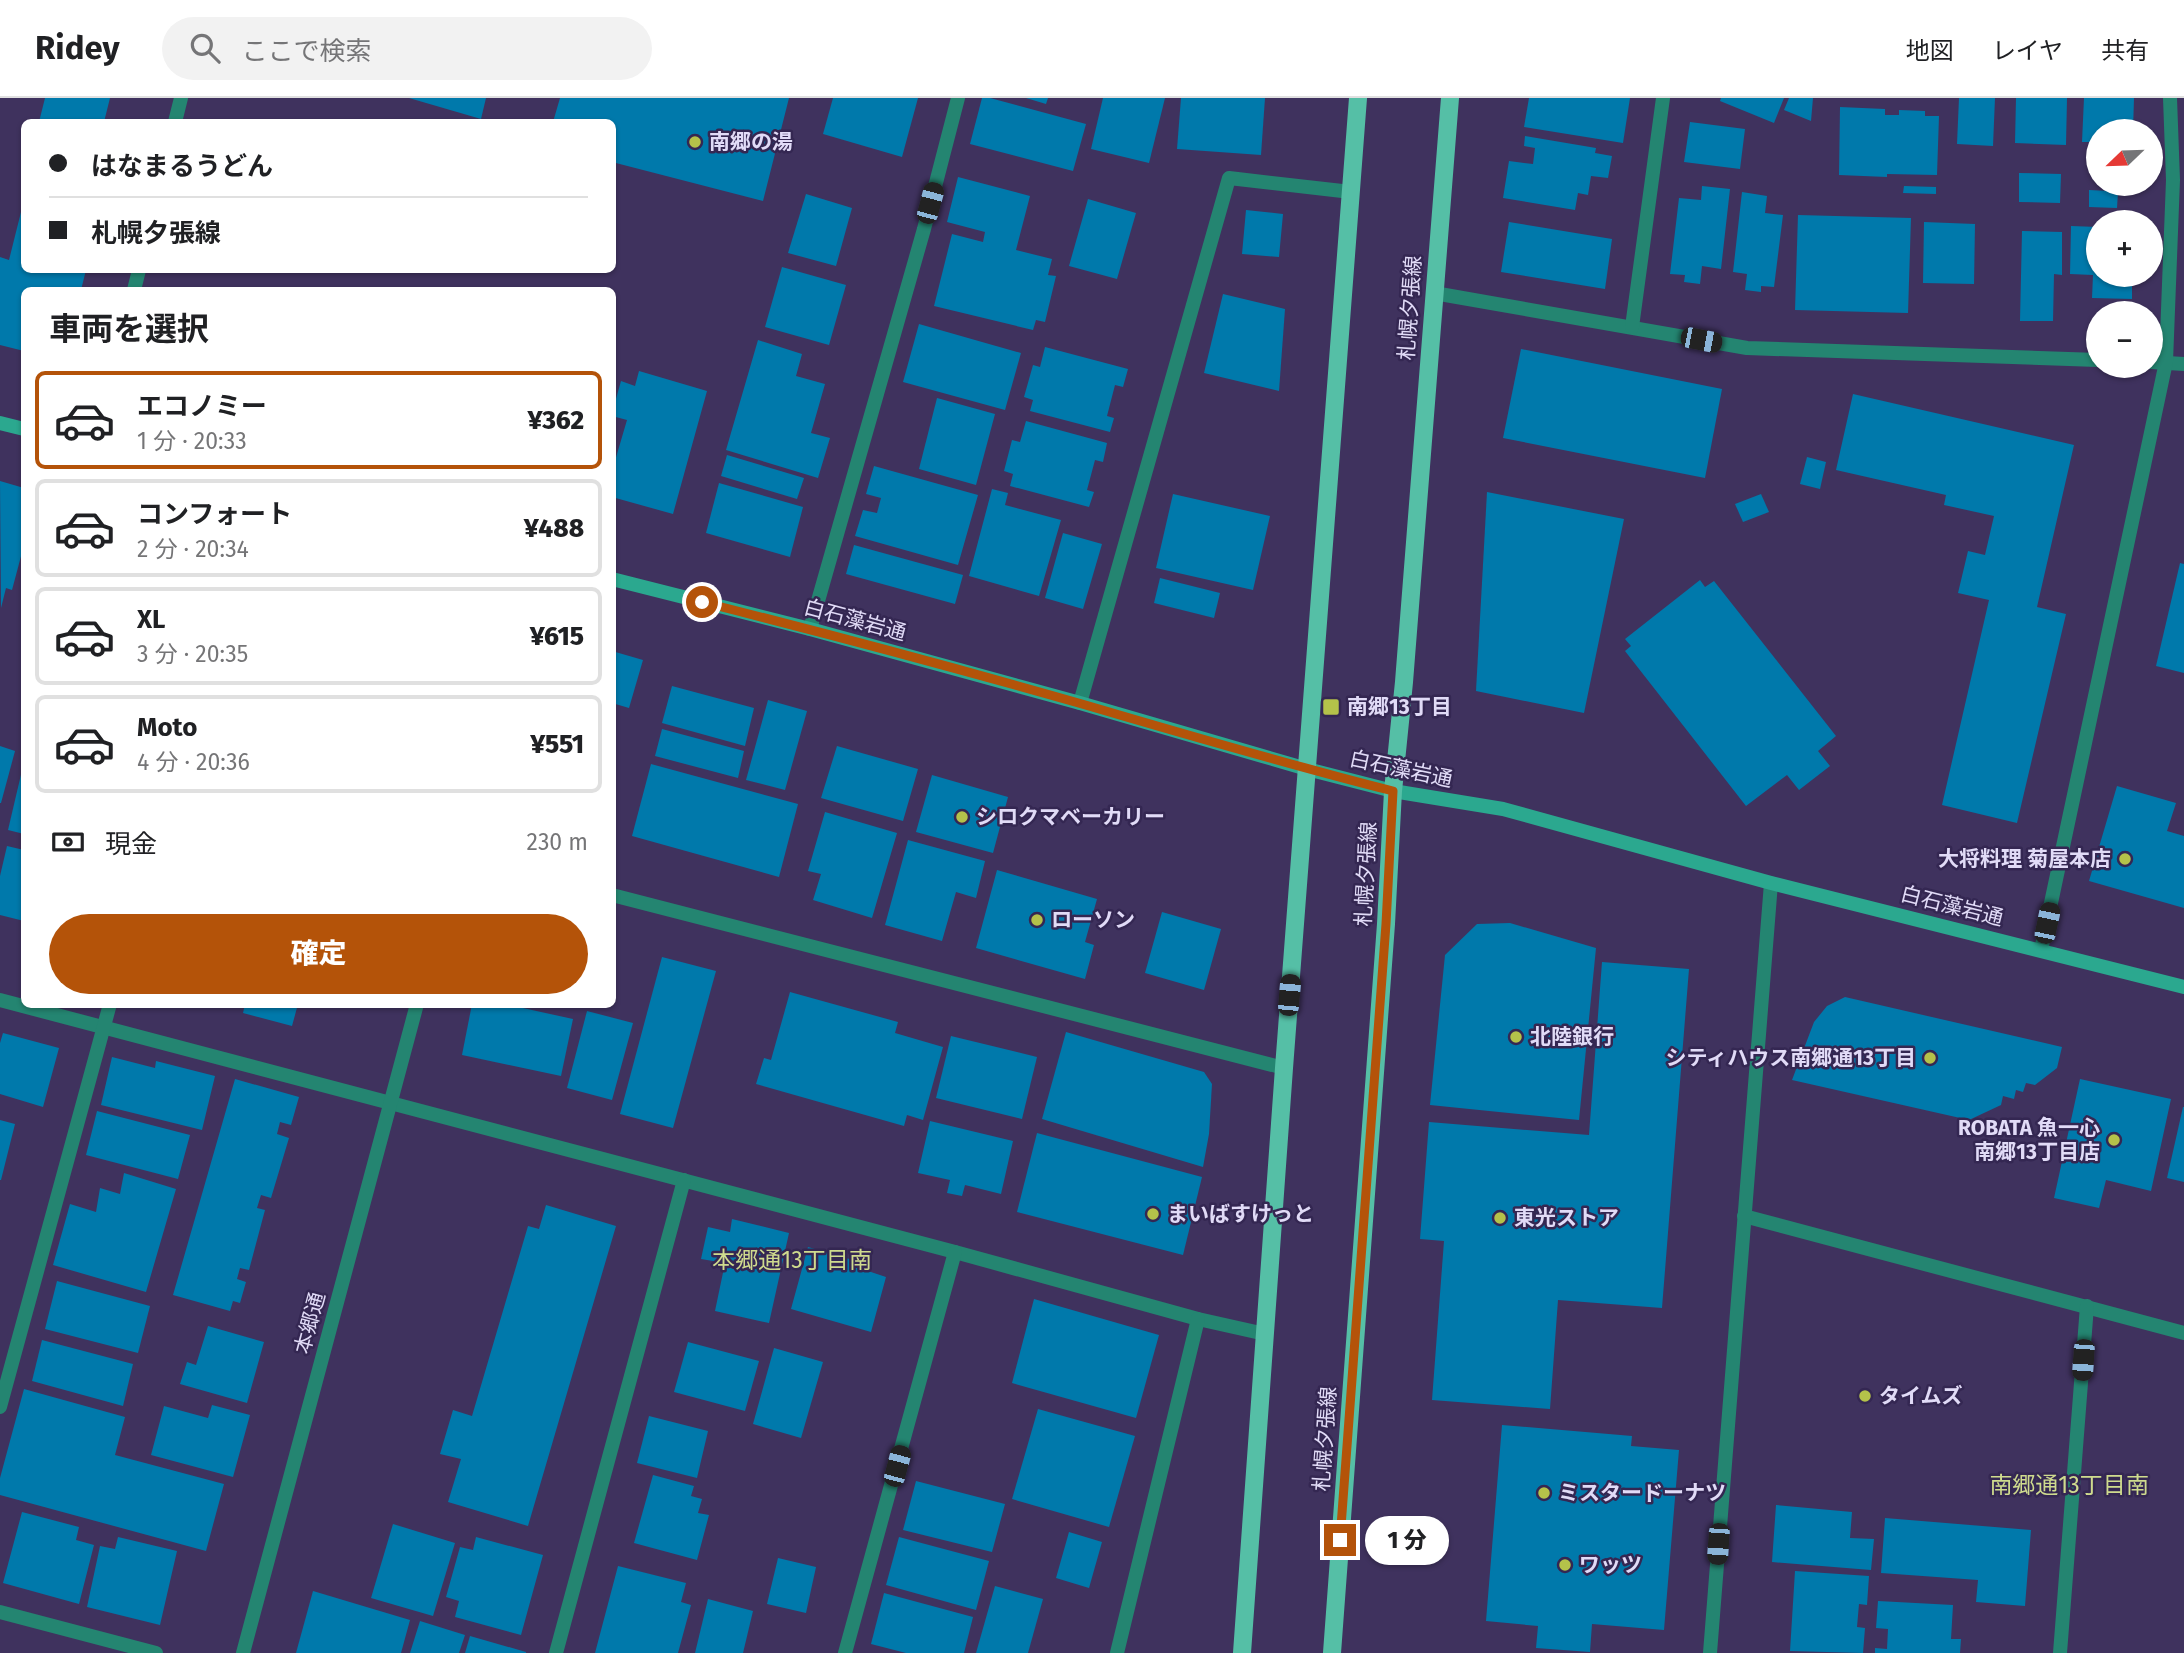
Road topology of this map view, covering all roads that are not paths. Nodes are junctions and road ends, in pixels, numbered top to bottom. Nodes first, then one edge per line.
1 (181, 98) edge
2 (958, 98) edge
3 (1359, 98) edge
4 (1450, 98) edge
5 (1663, 98) edge
6 (2170, 98) edge
7 (176, 119) edge
8 (2179, 180) edge
9 (1351, 192) junction
10 (1434, 293) junction
11 (1632, 327) junction
12 (2086, 360) edge
13 (2166, 362) junction
14 (2184, 364) edge
15 (0, 423) edge
16 (21, 428) edge
17 (616, 580) edge
18 (810, 629) junction
19 (1080, 703) junction
20 (1307, 769) junction
21 (1393, 791) junction
22 (1771, 883) junction
23 (616, 896) edge
24 (2041, 950) junction
25 (2184, 987) edge
26 (0, 1000) edge
27 (21, 1006) edge
28 (30, 1008) edge
29 (109, 1008) edge
30 (416, 1008) edge
31 (104, 1028) junction
32 (1284, 1068) junction
33 (391, 1103) junction
34 (684, 1180) junction
35 (1744, 1216) junction
36 (956, 1252) junction
37 (2087, 1307) junction
38 (1198, 1320) junction
39 (2184, 1333) edge
40 (1265, 1334) junction
41 (0, 1407) edge
42 (0, 1612) edge
43 (156, 1653) edge
44 (243, 1653) edge
45 (555, 1653) edge
46 (845, 1653) edge
47 (1117, 1653) edge
48 (1242, 1653) edge
49 (1332, 1653) edge
50 (1710, 1653) edge
51 (2060, 1653) edge

1 - 7 street
2 - 18 street
3 - 9 main road
4 - 10 main road, 札幌夕張線
5 - 11 street
6 - 8 street
8 - 13 street
9 - 19 street
9 - 20 main road
10 - 11 street
10 - 21 main road, 札幌夕張線
11 - 12 street
13 - 14 street
13 - 24 street
15 - 16 main road
17 - 18 main road, 白石藻岩通
18 - 19 main road, 白石藻岩通
19 - 20 main road, 白石藻岩通
20 - 21 main road, 白石藻岩通
20 - 32 main road
21 - 22 main road, 白石藻岩通
21 - 49 main road, 札幌夕張線
22 - 24 main road, 白石藻岩通
22 - 35 street
23 - 32 street
24 - 25 main road, 白石藻岩通
26 - 27 street
28 - 31 street
29 - 31 street
30 - 33 street, 本郷通
31 - 33 street
31 - 41 street
32 - 40 main road
33 - 34 street
33 - 44 street, 本郷通
34 - 36 street
34 - 45 street
35 - 37 street
35 - 50 street
36 - 38 street
36 - 46 street
37 - 39 street
37 - 51 street
38 - 40 street
38 - 47 street
40 - 48 main road
42 - 43 street

